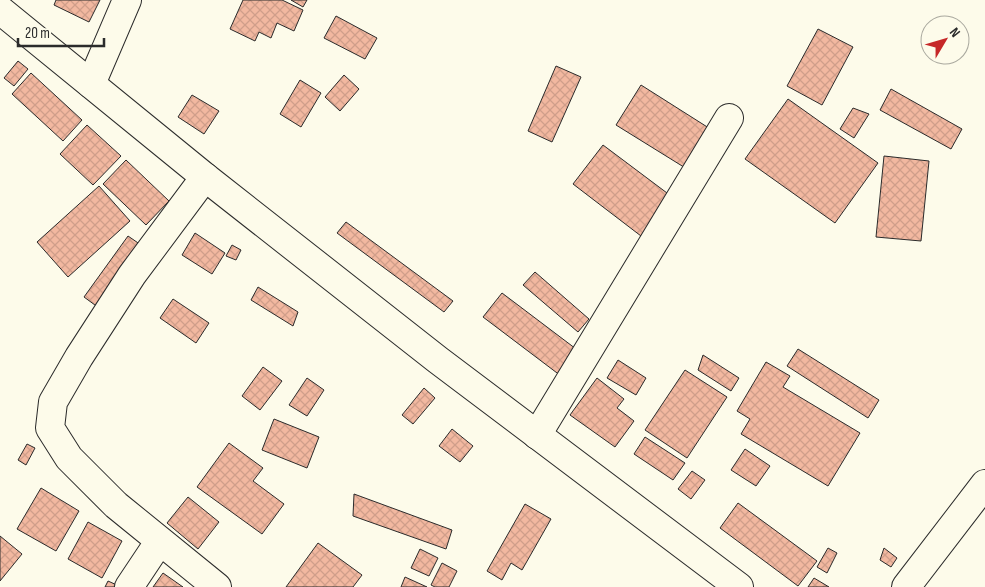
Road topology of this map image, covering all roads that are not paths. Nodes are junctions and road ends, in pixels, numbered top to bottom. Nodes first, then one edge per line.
1 (127, 0) edge
2 (0, 10) edge
3 (91, 84) junction
4 (730, 118) dead end
5 (205, 177) junction
6 (537, 435) junction
7 (985, 484) edge
8 (159, 542) junction
9 (129, 587) edge
10 (217, 587) edge
11 (739, 587) edge
12 (906, 587) edge

1 - 3 street
2 - 3 street
3 - 5 street
4 - 6 street
5 - 6 street
5 - 8 street
6 - 11 street
7 - 12 street
8 - 9 street
8 - 10 street

